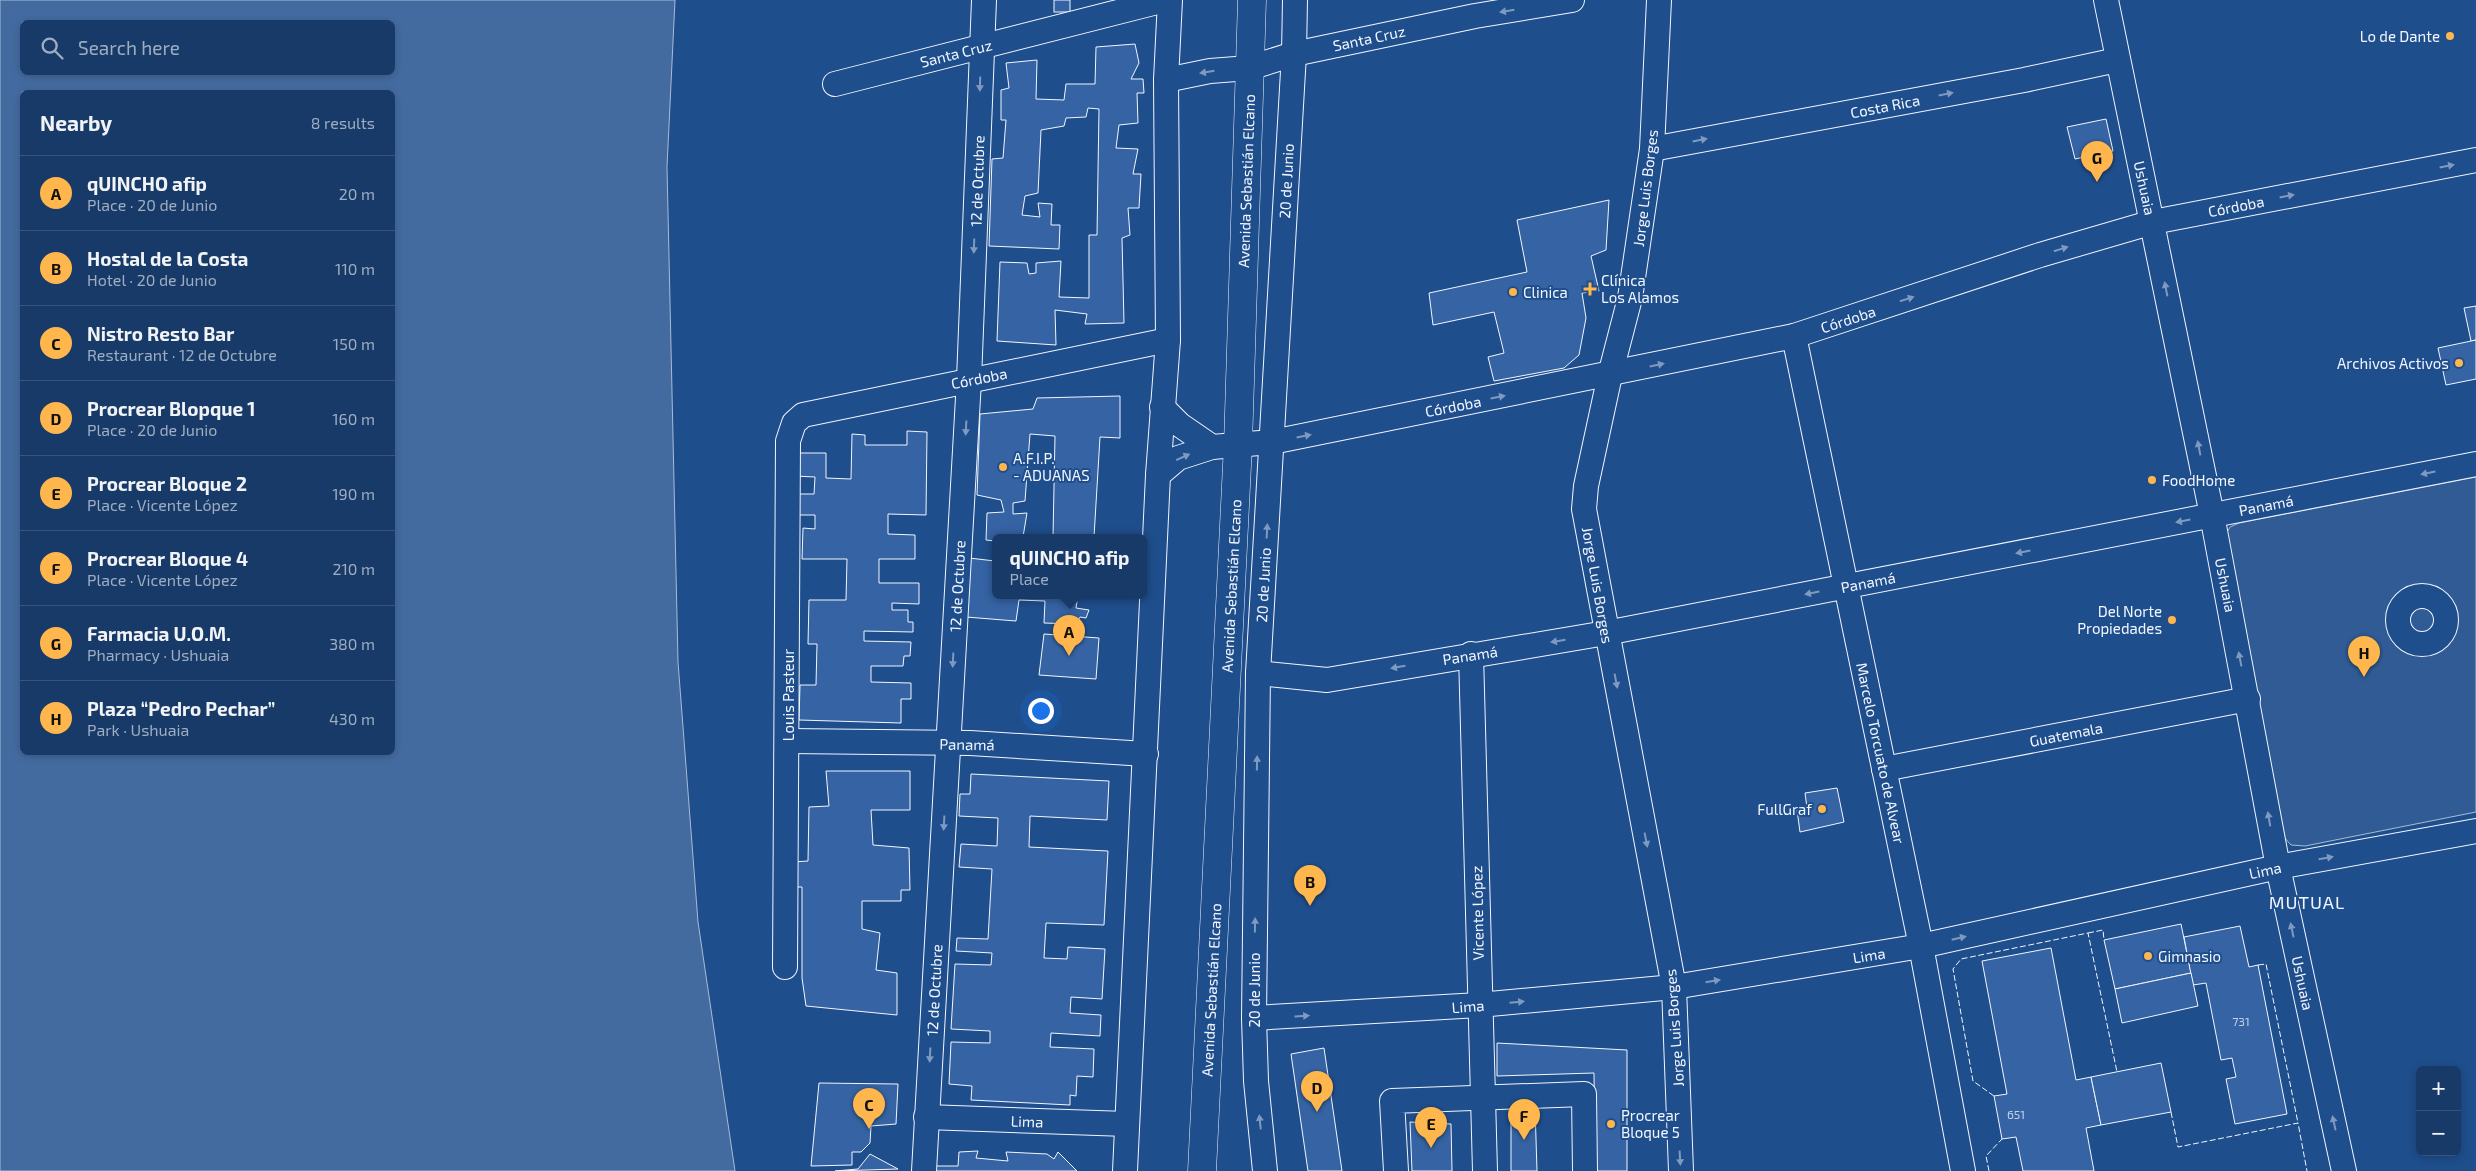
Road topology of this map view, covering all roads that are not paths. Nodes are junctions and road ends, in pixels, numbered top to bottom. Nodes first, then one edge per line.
1 (984, 0) edge
2 (1165, 0) edge
3 (1170, 0) edge
4 (1252, 0) edge
5 (1295, 0) edge
6 (1572, 0) edge
7 (1659, 0) edge
8 (2106, 0) edge
9 (1475, 8) edge
10 (982, 46) junction
11 (1294, 54) junction
12 (2117, 60) junction
13 (1249, 68) junction
14 (1166, 80) junction
15 (835, 84) dead end
16 (1652, 149) junction
17 (2476, 160) edge
18 (2153, 222) junction
19 (1794, 336) junction
20 (1168, 340) junction
21 (1610, 375) junction
22 (969, 380) junction
23 (1162, 407) junction
24 (794, 423) joint
25 (1272, 442) junction
26 (1225, 446) junction
27 (2476, 464) edge
28 (1158, 475) junction
29 (2212, 515) junction
30 (1846, 586) junction
31 (1606, 633) junction
32 (1471, 654) junction
33 (1258, 673) junction
34 (2248, 699) junction
35 (788, 741) junction
36 (948, 742) junction
37 (1146, 754) junction
38 (1884, 769) junction
39 (2475, 837) edge
40 (2278, 867) junction
41 (1921, 946) junction
42 (785, 967) dead end
43 (1674, 987) junction
44 (1480, 1005) junction
45 (1254, 1018) junction
46 (1482, 1096) junction
47 (926, 1117) junction
48 (1127, 1124) junction
49 (924, 1171) edge
50 (1125, 1171) edge
51 (1202, 1171) edge
52 (1265, 1171) edge
53 (1396, 1171) edge
54 (1485, 1171) edge
55 (1585, 1171) edge
56 (1681, 1171) edge
57 (1963, 1171) edge
58 (2344, 1171) edge

1 - 10 street, 12 de Octubre
2 - 10 street, Santa Cruz
3 - 14 street
4 - 13 main road, Avenida Sebastián Elcano
5 - 11 street, 20 de Junio
6 -> 9 street, Santa Cruz
7 - 16 street, Jorge Luis Borges
8 - 12 street, Ushuaia
9 - 11 street, Santa Cruz
10 - 15 street, Santa Cruz
10 -> 22 street, 12 de Octubre
11 - 13 street, Santa Cruz
11 - 25 street, 20 de Junio
16 -> 12 street, Costa Rica
12 - 18 street, Ushuaia
13 -> 14 street, Santa Cruz
13 - 26 main road, Avenida Sebastián Elcano
14 - 20 street
16 - 21 street, Jorge Luis Borges
18 -> 17 street, Córdoba
19 -> 18 street, Córdoba
29 -> 18 street, Ushuaia
21 -> 19 street, Córdoba
19 - 30 street, Marcelo Torcuato de Alvear
20 - 22 street, Córdoba
20 - 23 street
25 -> 21 street, Córdoba
21 - 31 street, Jorge Luis Borges
22 - 24 street, Córdoba
22 -> 36 street, 12 de Octubre
23 - 26 street
23 - 28 street
24 - 35 street, Louis Pasteur
25 - 26 street, Córdoba
33 -> 25 street, 20 de Junio
28 -> 26 street, Córdoba
26 - 51 main road, Avenida Sebastián Elcano
27 -> 29 street, Panamá
28 - 37 street
29 -> 30 street, Panamá
34 -> 29 street, Ushuaia
30 -> 31 street, Panamá
30 - 38 street, Marcelo Torcuato de Alvear
31 -> 32 street, Panamá
31 -> 43 street, Jorge Luis Borges
32 -> 33 street, Panamá
32 - 44 street, Vicente López
45 -> 33 street, 20 de Junio
34 - 38 street, Guatemala
40 -> 34 street, Ushuaia
35 - 36 street, Panamá
35 - 42 street, Louis Pasteur
36 - 37 street, Panamá
36 -> 47 street, 12 de Octubre
37 - 48 street
38 - 41 street, Marcelo Torcuato de Alvear
40 -> 39 street, Lima
41 -> 40 street, Lima
58 -> 40 street, Ushuaia
43 -> 41 street, Lima
41 - 57 street, Marcelo Torcuato de Alvear
44 -> 43 street, Lima
43 -> 56 street, Jorge Luis Borges
45 -> 44 street, Lima
44 - 46 street, Vicente López
52 -> 45 street, 20 de Junio
46 - 53 street
46 - 54 street, Vicente López
46 - 55 street
47 - 48 street, Lima
47 - 49 street, 12 de Octubre
48 - 50 street

